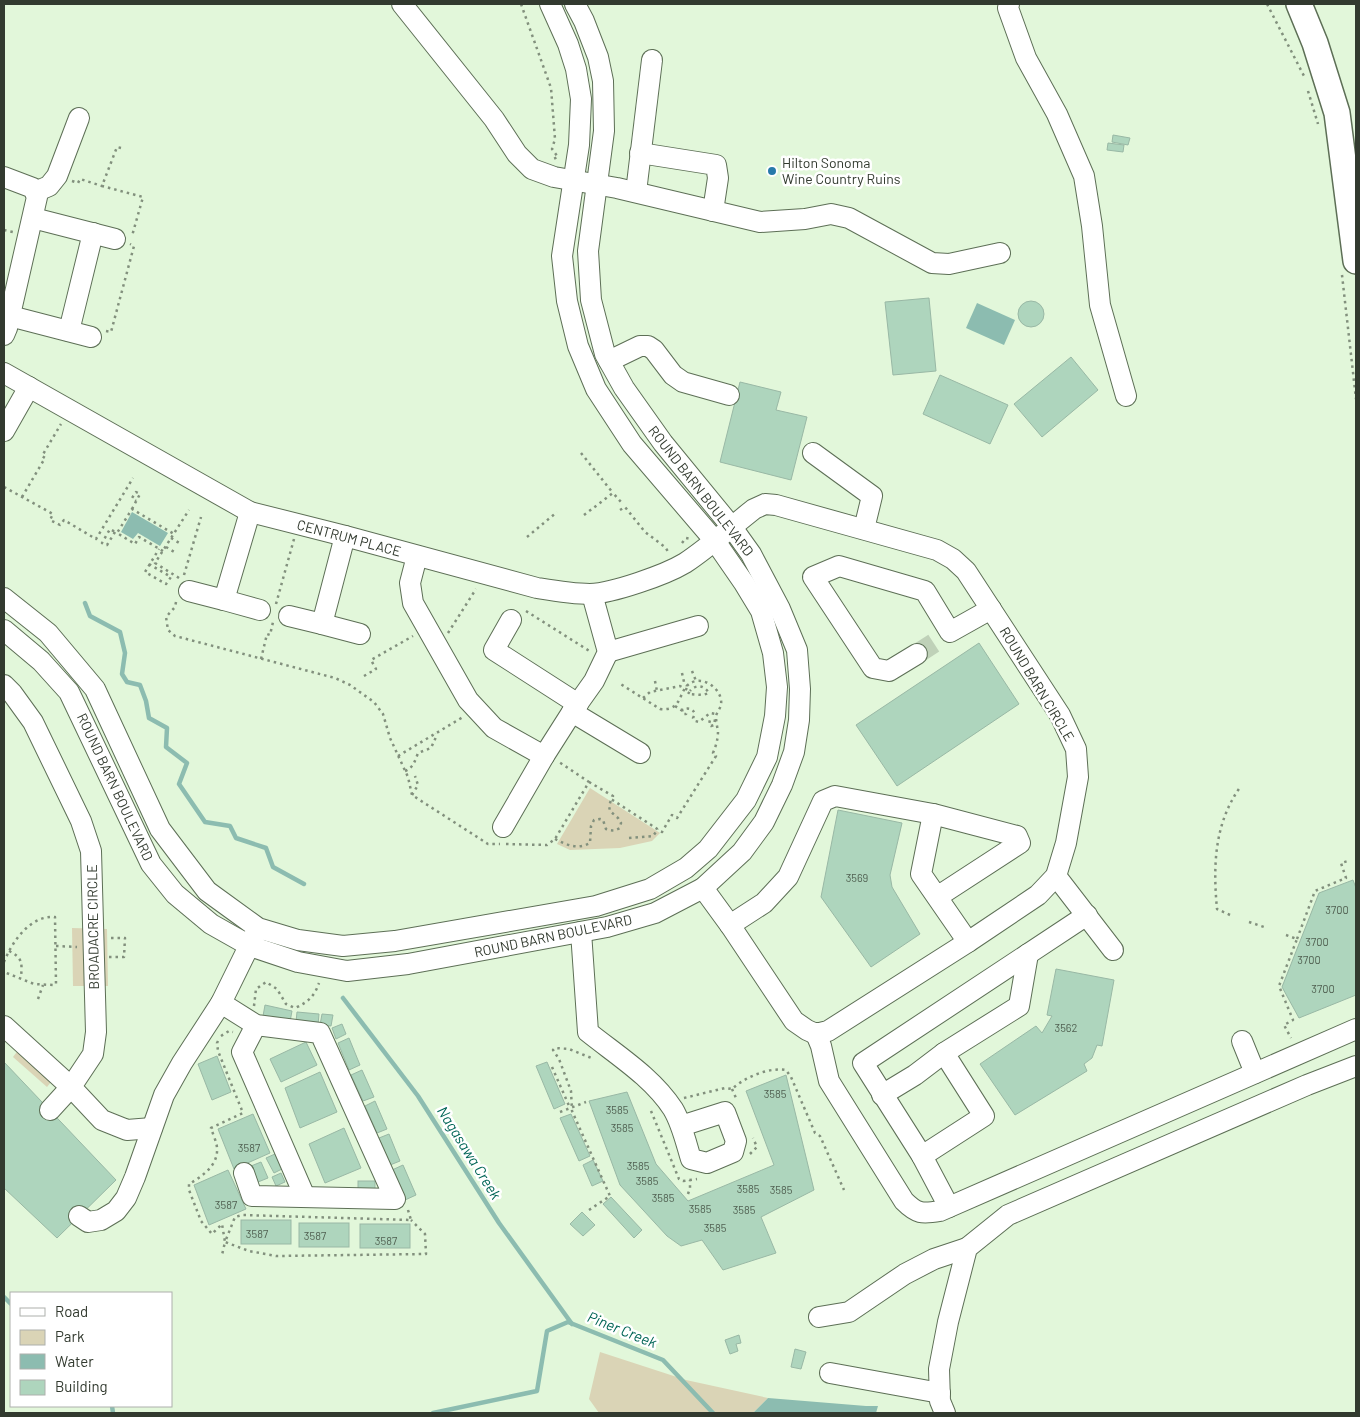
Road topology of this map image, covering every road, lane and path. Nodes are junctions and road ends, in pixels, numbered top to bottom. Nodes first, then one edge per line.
1 (402, 4) edge
2 (521, 4) edge
3 (550, 4) edge
4 (576, 4) edge
5 (1009, 4) edge
6 (1267, 4) edge
7 (1299, 4) edge
8 (652, 60) dead end
9 (1304, 77) dead end
10 (1307, 86) dead end
11 (80, 118) dead end
12 (1319, 130) dead end
13 (640, 153) junction
14 (558, 157) dead end
15 (4, 178) edge
16 (66, 179) dead end
17 (573, 181) junction
18 (597, 184) junction
19 (102, 186) dead end
20 (35, 192) junction
21 (636, 192) junction
22 (714, 211) junction
23 (33, 218) junction
24 (93, 233) junction
25 (115, 239) dead end
26 (1000, 253) dead end
27 (1349, 266) edge
28 (7, 325) edge
29 (69, 331) junction
30 (91, 337) dead end
31 (609, 361) junction
32 (4, 373) edge
33 (29, 387) junction
34 (729, 395) dead end
35 (1126, 396) dead end
36 (1356, 399) edge
37 (61, 423) dead end
38 (4, 431) edge
39 (582, 452) dead end
40 (813, 453) dead end
41 (134, 478) dead end
42 (4, 486) edge
43 (613, 493) junction
44 (22, 497) junction
45 (136, 501) dead end
46 (618, 504) dead end
47 (132, 509) junction
48 (189, 510) dead end
49 (620, 510) dead end
50 (250, 512) junction
51 (557, 512) dead end
52 (584, 515) dead end
53 (201, 517) dead end
54 (731, 526) junction
55 (864, 529) junction
56 (116, 533) junction
57 (174, 534) junction
58 (345, 536) junction
59 (526, 537) dead end
60 (171, 538) junction
61 (294, 538) dead end
62 (694, 538) dead end
63 (715, 541) junction
64 (181, 544) dead end
65 (166, 547) junction
66 (159, 549) junction
67 (163, 551) junction
68 (176, 552) dead end
69 (417, 556) junction
70 (149, 564) junction
71 (478, 586) dead end
72 (183, 594) joint
73 (592, 594) junction
74 (4, 598) edge
75 (224, 600) junction
76 (991, 609) junction
77 (275, 613) junction
78 (517, 615) joint
79 (322, 624) junction
80 (698, 626) dead end
81 (4, 630) edge
82 (360, 634) dead end
83 (415, 635) dead end
84 (444, 640) dead end
85 (602, 654) junction
86 (917, 654) tunnel mouth
87 (261, 659) junction
88 (692, 671) dead end
89 (682, 673) dead end
90 (364, 676) dead end
91 (655, 681) dead end
92 (696, 681) junction
93 (619, 683) dead end
94 (4, 685) edge
95 (686, 687) junction
96 (657, 691) junction
97 (690, 692) junction
98 (643, 698) junction
99 (675, 706) junction
100 (575, 708) junction
101 (687, 708) junction
102 (682, 709) junction
103 (716, 714) junction
104 (464, 716) dead end
105 (435, 734) junction
106 (640, 753) dead end
107 (398, 756) junction
108 (551, 758) junction
109 (405, 771) junction
110 (415, 776) dead end
111 (590, 782) junction
112 (1241, 786) dead end
113 (412, 795) junction
114 (611, 799) junction
115 (934, 814) junction
116 (503, 827) dead end
117 (658, 829) junction
118 (629, 838) dead end
119 (555, 839) junction
120 (1348, 861) dead end
121 (1056, 876) junction
122 (703, 888) junction
123 (937, 897) junction
124 (1230, 915) dead end
125 (1086, 916) junction
126 (1249, 922) dead end
127 (730, 924) junction
128 (258, 928) junction
129 (1266, 928) dead end
130 (581, 932) junction
131 (1286, 935) dead end
132 (1297, 939) junction
133 (968, 942) junction
134 (56, 946) junction
135 (250, 946) junction
136 (66, 947) dead end
137 (93, 948) junction
138 (9, 950) junction
139 (1113, 950) dead end
140 (1028, 954) junction
141 (4, 962) edge
142 (4, 972) edge
143 (21, 978) junction
144 (44, 985) junction
145 (38, 999) dead end
146 (221, 1003) junction
147 (4, 1026) edge
148 (256, 1026) junction
149 (1356, 1029) edge
150 (816, 1034) junction
151 (1242, 1041) dead end
152 (1294, 1045) dead end
153 (944, 1053) junction
154 (597, 1061) dead end
155 (1356, 1066) edge
156 (552, 1067) dead end
157 (1255, 1074) junction
158 (71, 1087) junction
159 (732, 1090) junction
160 (882, 1095) junction
161 (737, 1100) dead end
162 (586, 1102) dead end
163 (667, 1102) junction
164 (647, 1105) dead end
165 (571, 1108) junction
166 (50, 1110) dead end
167 (560, 1112) dead end
168 (102, 1120) junction
169 (681, 1126) dead end
170 (152, 1128) junction
171 (751, 1133) dead end
172 (748, 1156) dead end
173 (922, 1156) junction
174 (142, 1157) junction
175 (244, 1173) dead end
176 (704, 1177) dead end
177 (690, 1180) junction
178 (844, 1190) dead end
179 (688, 1194) dead end
180 (305, 1197) junction
181 (395, 1199) junction
182 (949, 1207) junction
183 (589, 1210) dead end
184 (79, 1216) dead end
185 (411, 1220) junction
186 (967, 1248) junction
187 (820, 1317) dead end
188 (830, 1373) dead end
189 (940, 1392) junction
190 (945, 1413) edge

1 - 17 street
2 - 14 path
3 - 17 street, ROUND BARN BOULEVARD
4 - 18 street, ROUND BARN BOULEVARD
5 - 35 street
6 - 9 path
7 - 27 main road
8 - 13 street
10 - 12 path
11 - 20 street
13 - 21 street
13 - 22 street
15 - 20 street
16 - 19 path
17 - 18 street
17 - 63 street, ROUND BARN BOULEVARD
18 - 21 street
18 - 31 street, ROUND BARN BOULEVARD
20 - 23 street
21 - 22 street
22 - 26 street
23 - 24 street
23 - 28 street
24 - 25 street
24 - 29 street
27 - 36 path
28 - 29 street
29 - 30 street
31 - 34 street
31 - 54 street, ROUND BARN BOULEVARD
32 - 33 street, CENTRUM PLACE
33 - 38 street
33 - 50 street, CENTRUM PLACE
37 - 44 path
39 - 43 path
40 - 55 street
41 - 44 path
42 - 44 path
43 - 46 path
43 - 52 path
45 - 47 path
47 - 56 path
47 - 57 path
48 - 57 path
49 - 62 path
50 - 58 street, CENTRUM PLACE
50 - 75 street
51 - 59 path
53 - 67 path
54 - 55 street, ROUND BARN CIRCLE
54 - 63 street, ROUND BARN CIRCLE
54 - 122 street, ROUND BARN BOULEVARD
55 - 76 street, ROUND BARN CIRCLE
56 - 56 path
56 - 66 path
57 - 60 path
58 - 69 street, CENTRUM PLACE
58 - 79 street
60 - 64 path
60 - 65 path
61 - 77 path
63 - 73 street, CENTRUM PLACE
63 - 128 street, ROUND BARN BOULEVARD
65 - 67 path
65 - 68 path
66 - 67 path
66 - 70 path
69 - 73 street, CENTRUM PLACE
69 - 108 street
70 - 70 path
71 - 84 path
72 - 75 street
72 - 87 path
73 - 85 street
74 - 128 street, ROUND BARN BOULEVARD
75 - 77 street
76 - 86 street
76 - 121 street, ROUND BARN CIRCLE
77 - 79 street
77 - 87 path
78 - 85 path
78 - 100 street
79 - 82 street
80 - 85 street
81 - 135 street, ROUND BARN BOULEVARD
83 - 90 path
85 - 100 street
87 - 107 path
88 - 92 path
89 - 95 path
91 - 96 path
92 - 95 path
92 - 103 path
93 - 98 path
94 - 137 street, BROADACRE CIRCLE
95 - 96 path
95 - 97 path
95 - 99 path
96 - 98 path
97 - 97 path
98 - 99 path
99 - 102 path
100 - 106 street
100 - 108 street
101 - 102 path
101 - 102 path
101 - 103 path
103 - 117 path
104 - 105 path
105 - 107 path
105 - 109 path
107 - 109 path
108 - 111 path
108 - 116 street
109 - 113 path
110 - 113 path
111 - 114 path
111 - 119 path
112 - 124 path
113 - 119 path
114 - 117 path
114 - 119 path
115 - 123 street
115 - 123 street
115 - 127 street
117 - 118 path
120 - 132 path
121 - 125 street
121 - 133 street, ROUND BARN CIRCLE
122 - 127 street
122 - 130 street, ROUND BARN BOULEVARD
123 - 133 street
125 - 139 street
125 - 140 street
126 - 129 path
127 - 150 street
128 - 135 street
130 - 135 street, ROUND BARN BOULEVARD
130 - 163 street
131 - 132 path
132 - 152 path
133 - 150 street, ROUND BARN CIRCLE
134 - 136 path
134 - 138 path
134 - 144 path
135 - 146 street
137 - 137 path
137 - 158 street, BROADACRE CIRCLE
138 - 141 path
138 - 143 path
140 - 153 street
140 - 160 street
142 - 143 path
143 - 144 path
144 - 145 path
146 - 148 street
146 - 170 street
147 - 158 street
148 - 180 street
148 - 181 street
149 - 157 street
150 - 182 street
151 - 157 street
153 - 160 street
153 - 173 street
154 - 165 path
155 - 186 street
156 - 165 path
157 - 182 street
158 - 166 street, BROADACRE CIRCLE
158 - 168 street
159 - 161 path
159 - 163 path
159 - 178 path
160 - 173 street
162 - 165 path
163 - 169 street
164 - 177 path
165 - 167 path
165 - 183 path
168 - 170 street
168 - 174 street
170 - 174 street
171 - 172 path
173 - 182 street
174 - 184 street
175 - 180 street
176 - 177 path
177 - 179 path
180 - 181 street
181 - 185 path
185 - 185 path
186 - 187 street
186 - 189 street
188 - 189 street
189 - 190 street

